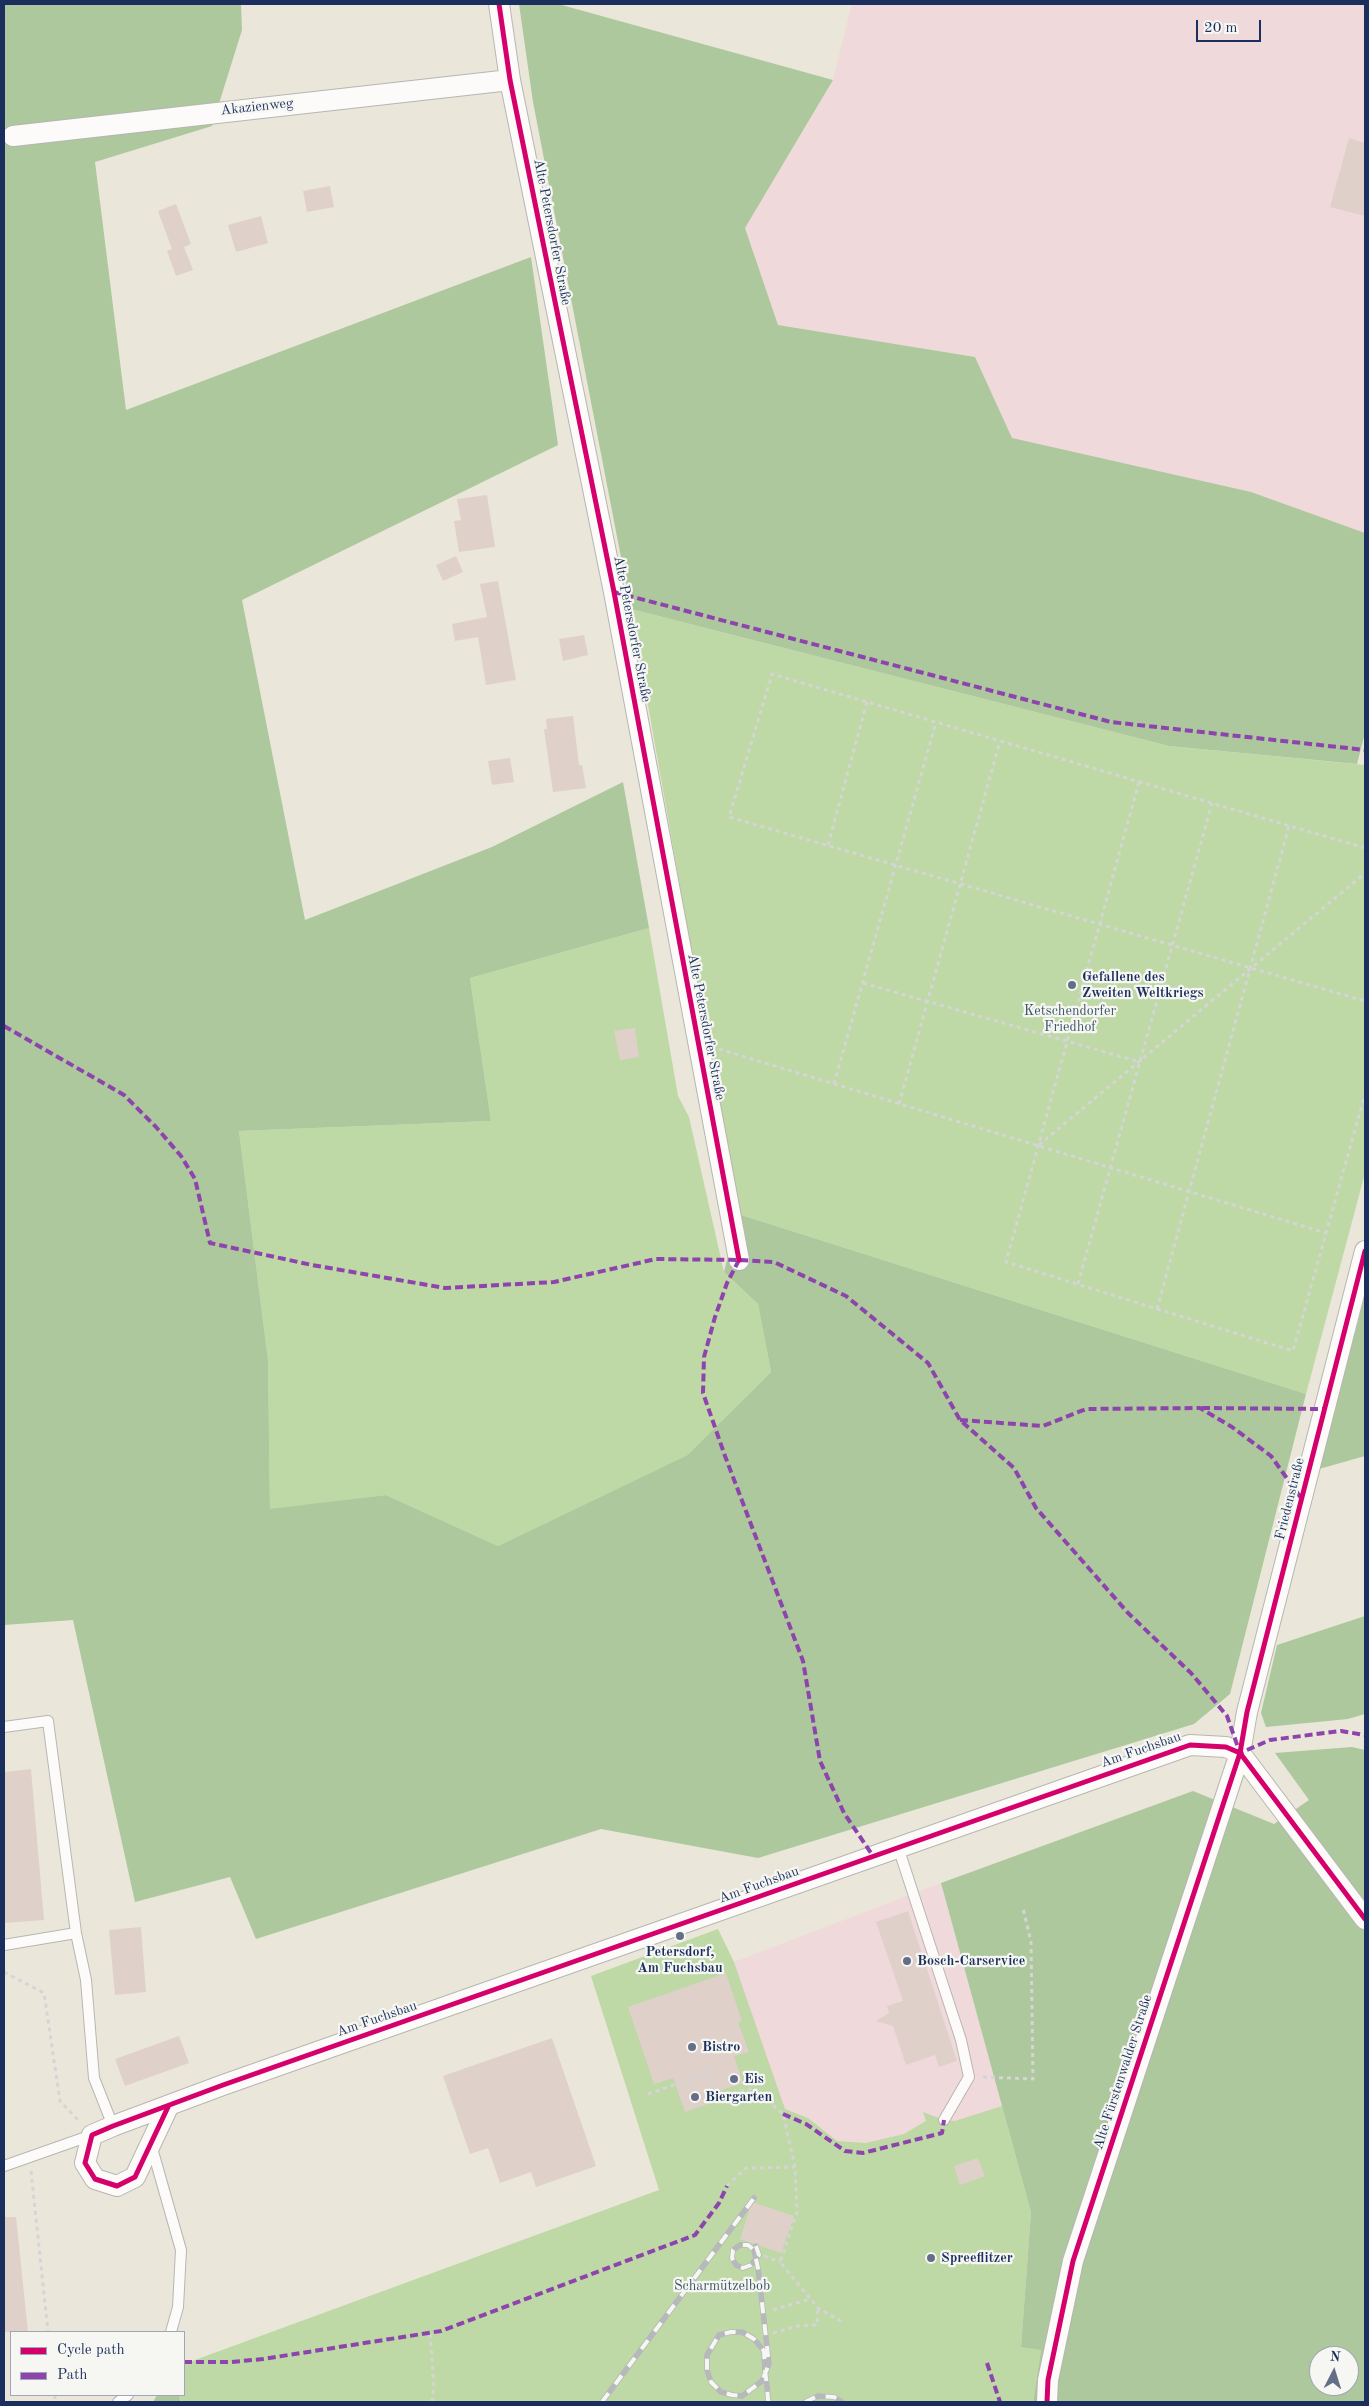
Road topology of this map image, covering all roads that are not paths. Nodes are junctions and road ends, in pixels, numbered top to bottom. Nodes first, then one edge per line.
1 (499, 4) edge
2 (510, 80) junction
3 (8, 136) edge
4 (1365, 1251) edge
5 (739, 1260) dead end
6 (4, 1727) edge
7 (1240, 1753) junction
8 (898, 1847) junction
9 (1365, 1919) edge
10 (76, 1933) junction
11 (4, 1945) edge
12 (168, 2107) junction
13 (944, 2120) dead end
14 (113, 2126) junction
15 (92, 2135) junction
16 (151, 2144) junction
17 (4, 2166) edge
18 (171, 2331) edge
19 (1048, 2402) edge

1 - 2 street, Alte Petersdorfer Straße
2 - 3 street, Akazienweg
2 - 5 street, Alte Petersdorfer Straße
4 - 7 street, Friedenstraße
6 - 10 lane
7 - 8 street, Am Fuchsbau
7 - 9 street
7 - 19 street, Alte Fürstenwalder Straße
8 - 12 street, Am Fuchsbau
8 - 13 lane
10 - 11 lane
10 - 14 lane
12 - 14 street, Am Fuchsbau
12 - 16 street
14 - 15 street, Am Fuchsbau
15 - 16 street
15 - 17 lane, Am Fuchsbau
16 - 18 lane

